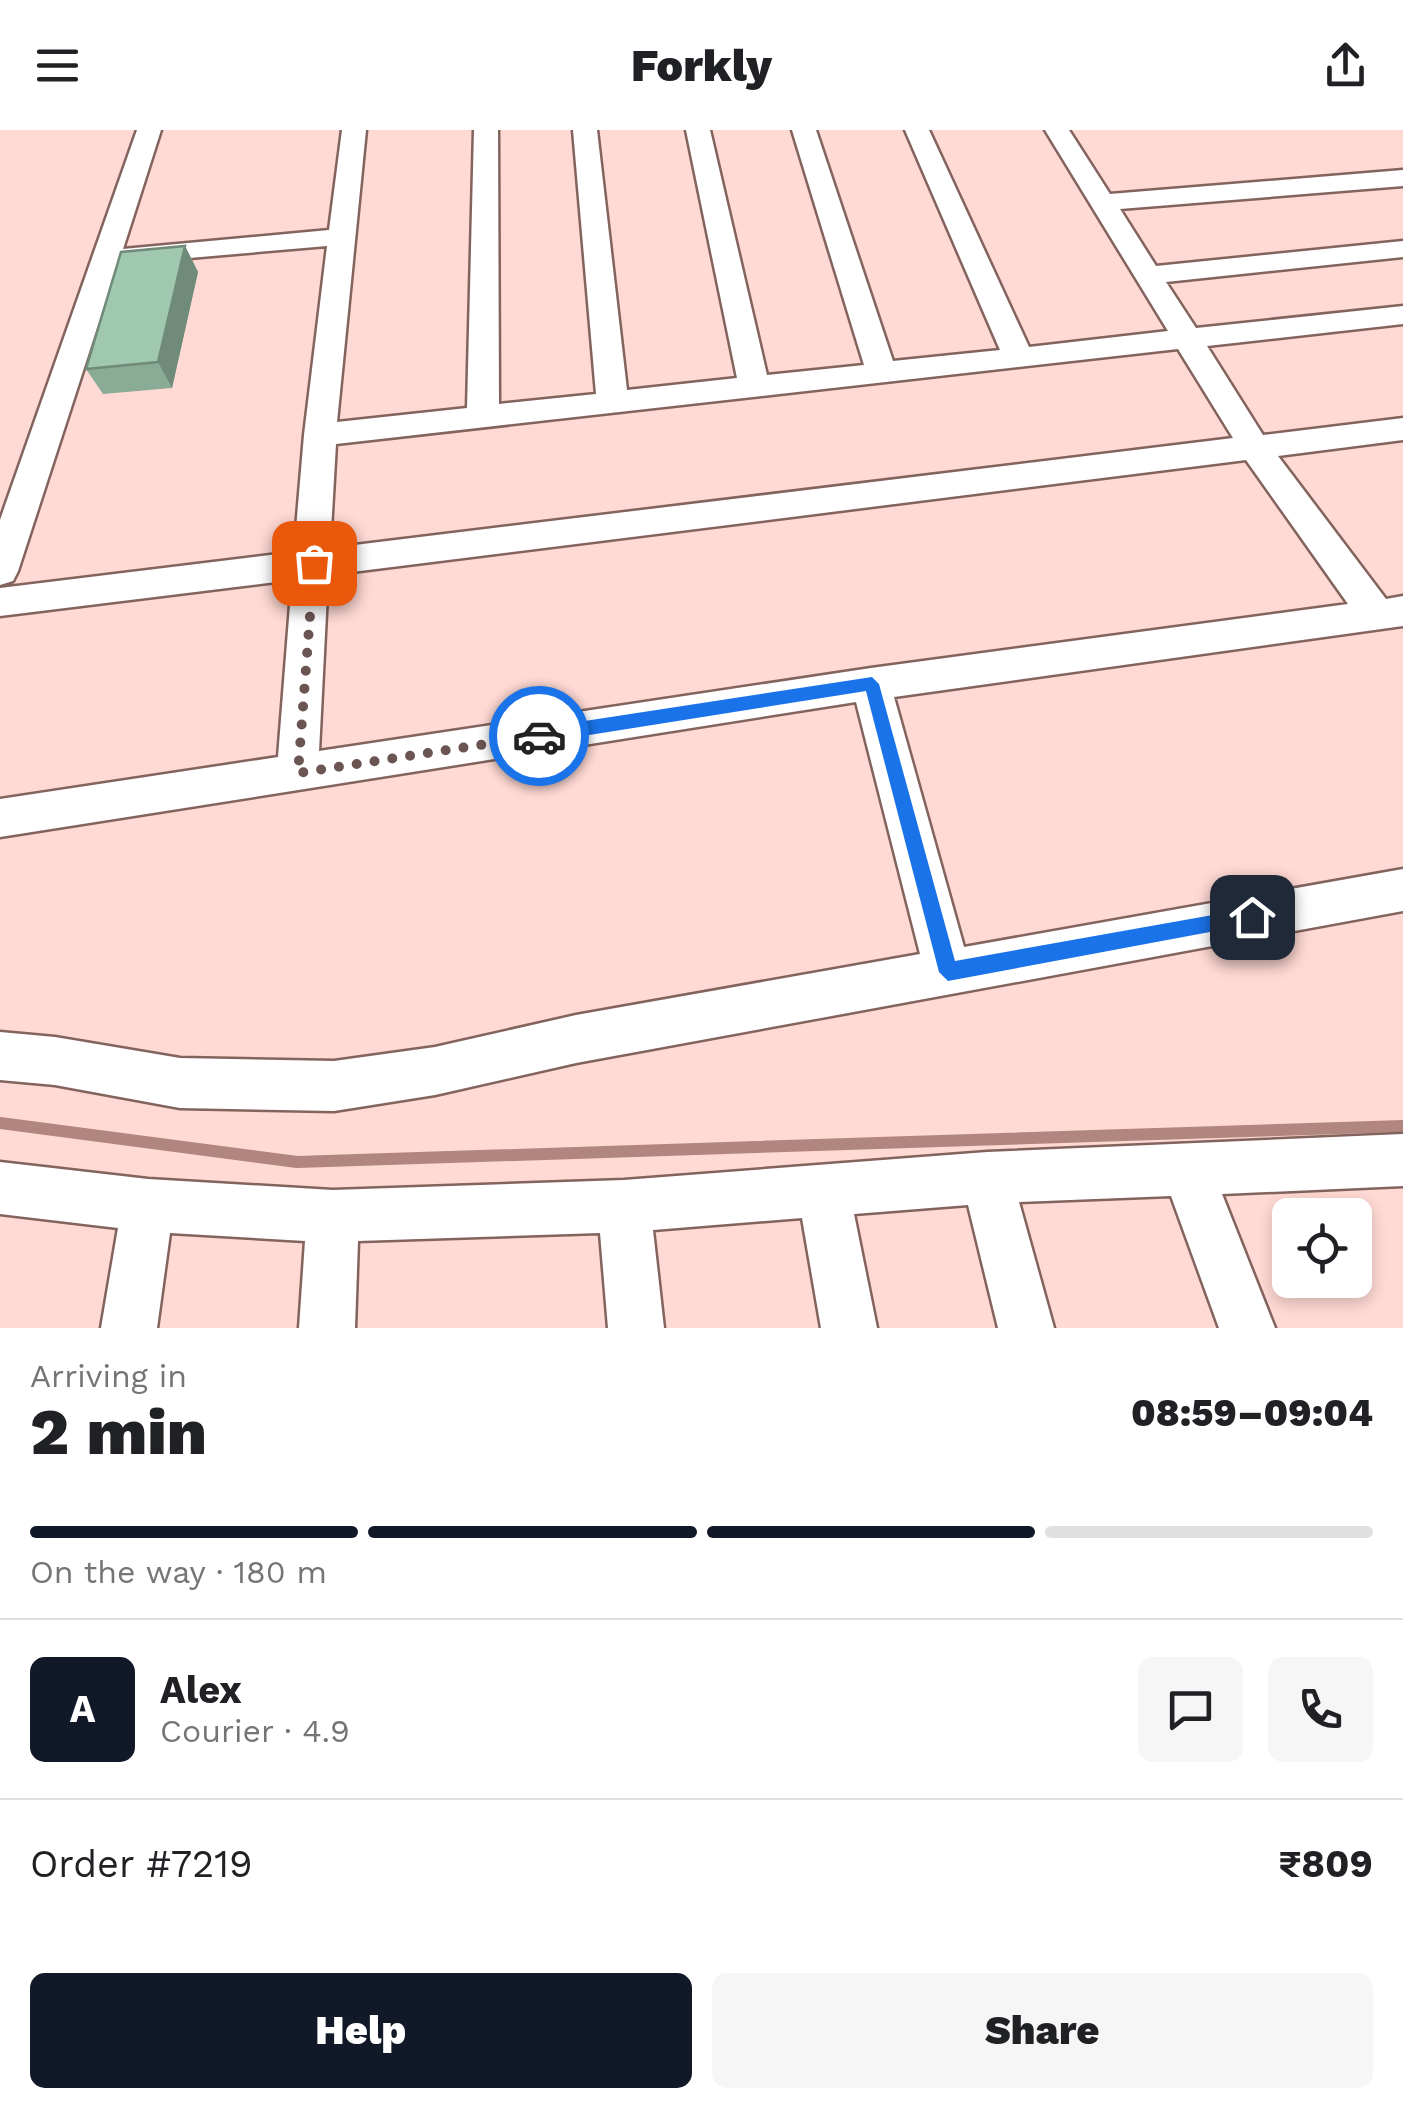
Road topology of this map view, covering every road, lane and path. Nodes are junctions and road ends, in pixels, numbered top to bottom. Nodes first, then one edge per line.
1 (148, 130) edge
2 (354, 130) edge
3 (486, 130) edge
4 (585, 130) edge
5 (698, 130) edge
6 (804, 130) edge
7 (917, 130) edge
8 (1058, 130) edge
9 (1403, 178) edge
10 (1102, 204) junction
11 (342, 237) junction
12 (1403, 249) edge
13 (106, 258) junction
14 (1146, 276) junction
15 (1403, 315) edge
16 (1185, 339) junction
17 (1019, 358) junction
18 (882, 373) junction
19 (754, 387) junction
20 (613, 402) junction
21 (483, 417) junction
22 (1403, 430) edge
23 (320, 435) junction
24 (1255, 448) junction
25 (314, 563) junction
26 (0, 571) edge
27 (0, 602) edge
28 (1390, 613) edge
29 (872, 684) junction
30 (298, 773) junction
31 (0, 818) edge
32 (1403, 890) edge
33 (948, 972) junction
34 (0, 1056) edge
35 (1187, 1170) junction
36 (1397, 1173) edge
37 (987, 1178) junction
38 (0, 1188) edge
39 (824, 1193) junction
40 (148, 1205) junction
41 (624, 1206) junction
42 (333, 1216) junction
43 (130, 1328) edge
44 (327, 1328) edge
45 (636, 1328) edge
46 (849, 1328) edge
47 (1026, 1328) edge
48 (1247, 1328) edge

1 - 13 street
2 - 11 street
3 - 21 street
4 - 20 street
5 - 19 street
6 - 18 street
7 - 17 street
8 - 10 street
9 - 10 street
10 - 14 street
11 - 13 street
11 - 23 street
12 - 14 street
13 - 26 street
14 - 16 street
15 - 16 street
16 - 17 street
16 - 24 street
17 - 18 street
18 - 19 street
19 - 20 street
20 - 21 street
21 - 23 street
22 - 24 street
23 - 25 street
24 - 25 street
24 - 28 street
25 - 27 street
25 - 30 street
28 - 29 street
29 - 30 street
29 - 33 street
30 - 31 street
32 - 33 street
33 - 34 street
35 - 36 street
35 - 37 street
35 - 48 street
37 - 39 street
37 - 47 street
38 - 40 street
39 - 41 street
39 - 46 street
40 - 42 street
40 - 43 street
41 - 42 street
41 - 45 street
42 - 44 street

